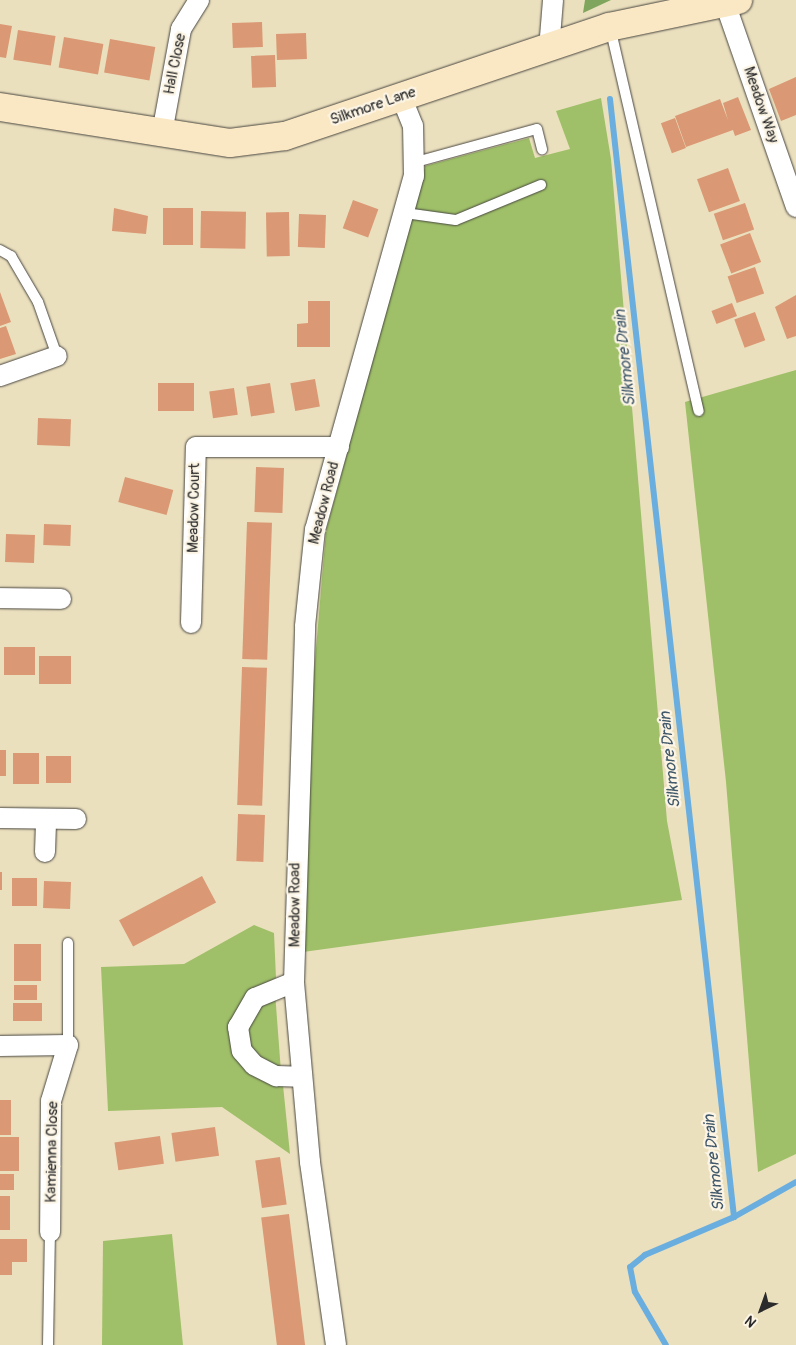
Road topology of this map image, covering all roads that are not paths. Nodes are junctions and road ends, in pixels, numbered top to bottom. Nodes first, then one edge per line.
1 (199, 0) edge
2 (553, 0) edge
3 (731, 2) edge
4 (609, 26) junction
5 (549, 50) junction
6 (401, 96) junction
7 (0, 107) edge
8 (162, 132) junction
9 (542, 149) dead end
10 (416, 162) junction
11 (541, 185) dead end
12 (796, 207) edge
13 (405, 213) junction
14 (0, 250) edge
15 (58, 356) joint
16 (0, 376) edge
17 (700, 411) dead end
18 (338, 447) junction
19 (0, 598) edge
20 (61, 599) dead end
21 (191, 622) dead end
22 (0, 818) edge
23 (46, 819) junction
24 (76, 819) dead end
25 (45, 852) dead end
26 (68, 943) dead end
27 (294, 982) junction
28 (68, 1045) junction
29 (0, 1046) edge
30 (300, 1077) junction
31 (50, 1232) joint
32 (48, 1345) edge
33 (336, 1345) edge

1 - 8 street, Hall Close
2 - 5 street
3 - 4 street, Silkmore Lane
3 - 12 street, Meadow Way
4 - 5 street, Silkmore Lane
4 - 17 lane
5 - 6 street, Silkmore Lane
6 - 8 street, Silkmore Lane
6 - 10 street, Meadow Road
7 - 8 street, Silkmore Lane
9 - 10 lane
10 - 13 street, Meadow Road
11 - 13 lane
13 - 18 street, Meadow Road
14 - 15 lane
15 - 16 street
18 - 21 street, Meadow Court
18 - 27 street, Meadow Road
19 - 20 street
22 - 23 street
23 - 24 street
23 - 25 street
26 - 28 lane
27 - 30 street, Meadow Road
27 - 30 street
28 - 29 street
28 - 31 street, Kamienna Close
30 - 33 street, Meadow Road
31 - 32 lane

